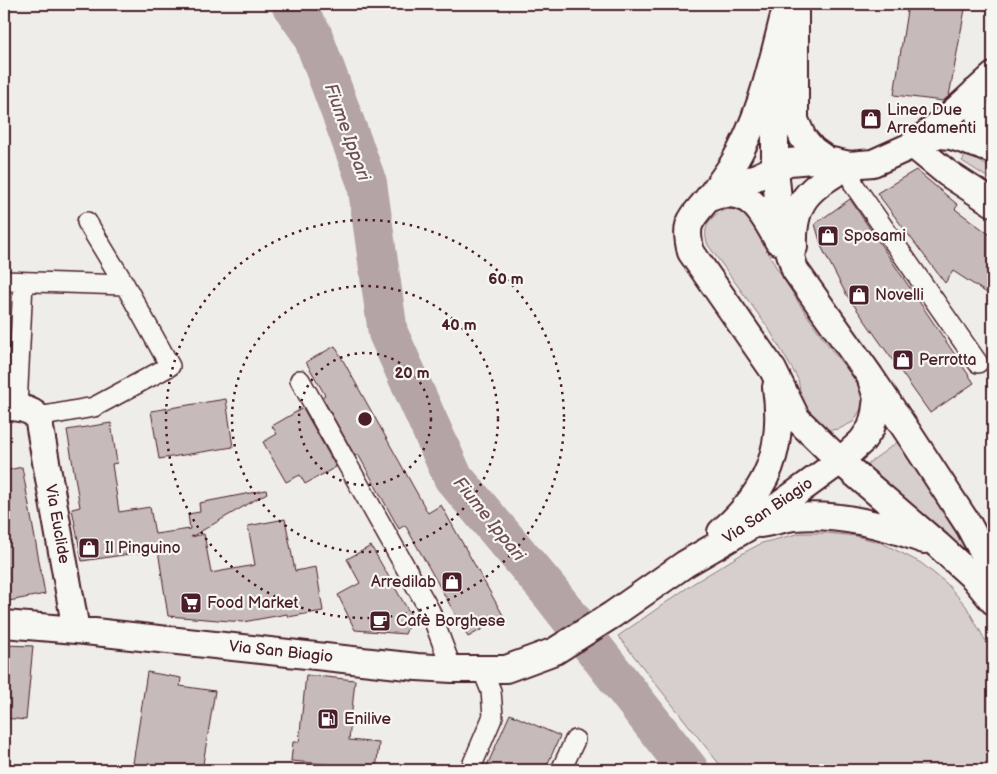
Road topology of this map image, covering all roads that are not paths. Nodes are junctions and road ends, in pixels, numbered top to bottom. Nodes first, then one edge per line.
1 (787, 4) edge
2 (791, 4) edge
3 (794, 4) edge
4 (984, 84) edge
5 (920, 140) junction
6 (993, 144) edge
7 (993, 150) edge
8 (838, 163) junction
9 (775, 168) junction
10 (709, 199) junction
11 (993, 203) edge
12 (87, 222) dead end
13 (795, 270) junction
14 (4, 282) edge
15 (23, 282) junction
16 (125, 284) junction
17 (978, 363) dead end
18 (773, 370) junction
19 (870, 376) junction
20 (300, 380) dead end
21 (20, 410) edge
22 (840, 461) junction
23 (752, 526) junction
24 (938, 545) junction
25 (685, 564) junction
26 (993, 571) edge
27 (993, 601) edge
28 (4, 624) edge
29 (76, 630) junction
30 (452, 669) junction
31 (482, 669) junction
32 (575, 740) dead end
33 (470, 770) edge
34 (561, 770) edge

1 - 10 main road
2 - 9 main road
3 - 8 main road
4 - 5 main road
4 - 6 main road
5 - 7 main road
5 - 8 main road
5 - 11 main road
8 - 9 main road
8 - 13 main road
8 - 17 street
9 - 10 main road
9 - 13 main road
10 - 13 main road
10 - 18 main road
12 - 16 street
13 - 19 main road
14 - 15 street
15 - 16 street
15 - 21 street, Via Euclide
16 - 21 street
18 - 22 main road
18 - 25 main road
19 - 22 main road, Via San Biagio
19 - 26 main road
20 - 30 street
21 - 29 main road, Via Euclide
22 - 23 main road, Via San Biagio
22 - 24 main road
23 - 24 main road
23 - 25 main road, Via San Biagio
24 - 27 main road
25 - 31 main road, Via San Biagio
28 - 29 main road, Via San Biagio
29 - 30 main road, Via San Biagio
30 - 31 main road, Via San Biagio
31 - 33 street
32 - 34 street

